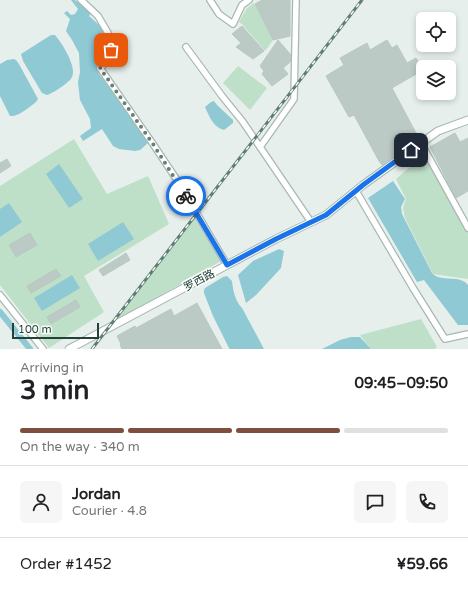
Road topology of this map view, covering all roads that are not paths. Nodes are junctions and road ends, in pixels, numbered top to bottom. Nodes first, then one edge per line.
1 (81, 0) edge
2 (210, 0) edge
3 (249, 0) edge
4 (296, 0) edge
5 (186, 47) dead end
6 (468, 120) edge
7 (421, 143) junction
8 (260, 147) junction
9 (356, 191) junction
10 (311, 222) junction
11 (468, 228) edge
12 (227, 265) junction
13 (0, 295) edge
14 (468, 334) edge
15 (43, 349) edge
16 (69, 349) edge

1 - 12 street
2 - 3 street
4 - 8 street
5 - 8 street
6 - 7 street, 罗西路
7 - 9 street, 罗西路
7 - 11 street
8 - 10 street
9 - 10 street, 罗西路
9 - 14 street
10 - 12 street, 罗西路
12 - 16 street, 罗西路
13 - 15 street

